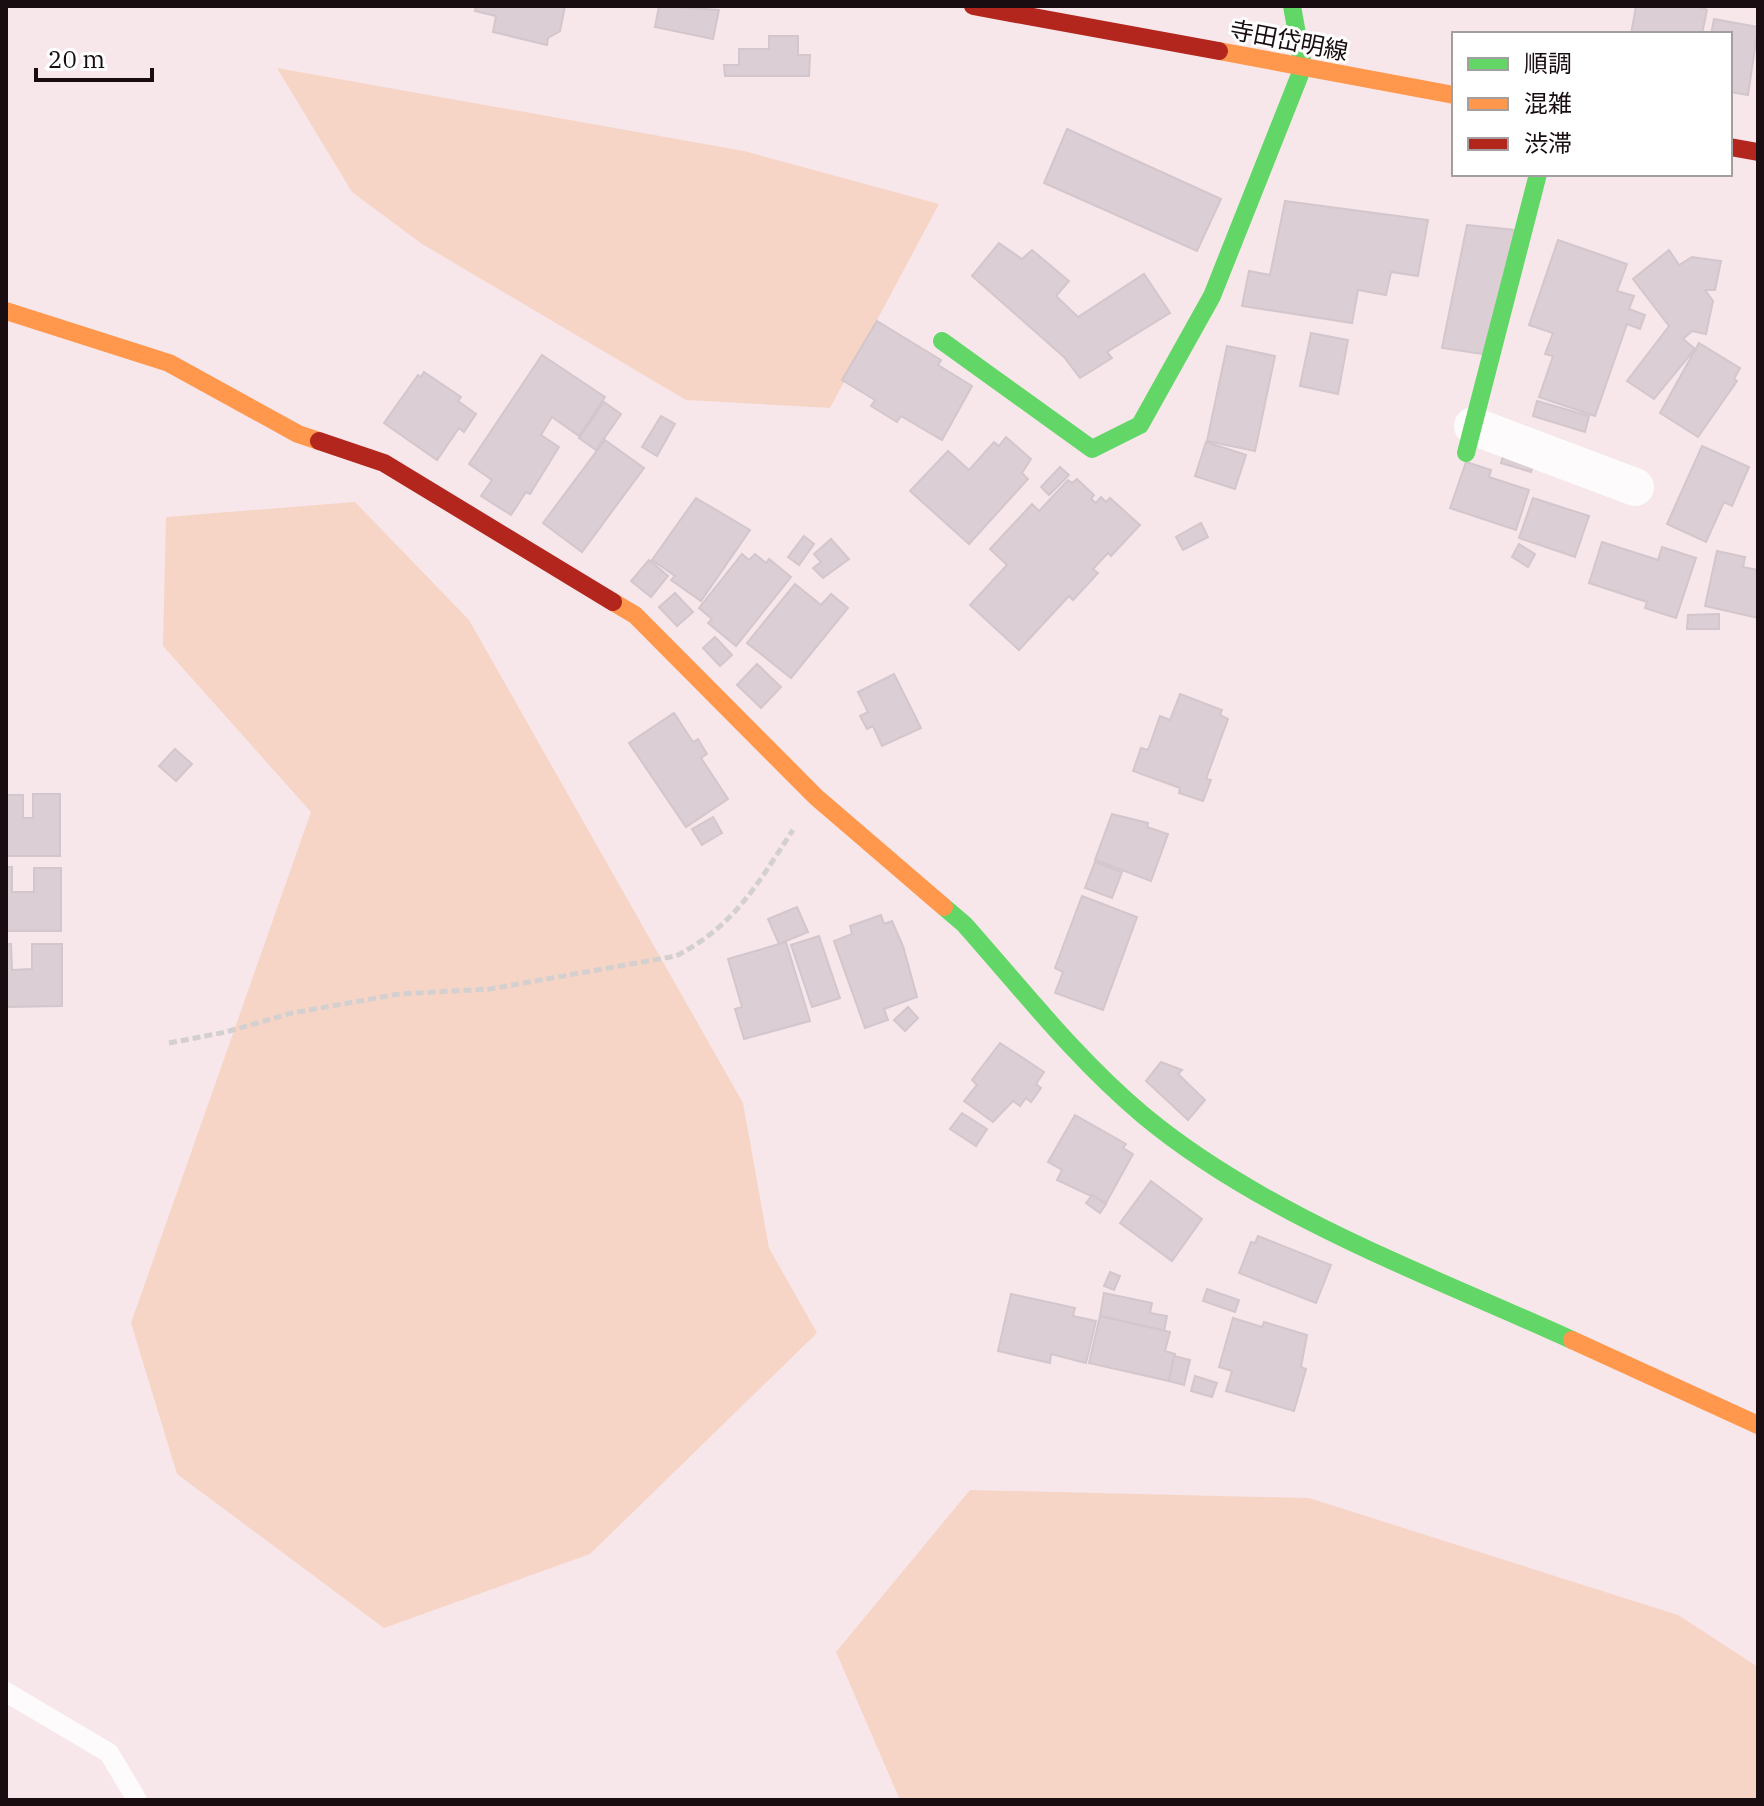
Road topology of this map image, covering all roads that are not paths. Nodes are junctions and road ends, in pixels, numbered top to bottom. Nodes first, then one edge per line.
1 (973, 6) edge
2 (1292, 6) edge
3 (1303, 67) junction
4 (1452, 95) edge
5 (1732, 147) edge
6 (1758, 152) edge
7 (1537, 176) edge
8 (6, 311) edge
9 (942, 341) dead end
10 (1470, 439) joint
11 (1635, 487) dead end
12 (1758, 1425) edge
13 (6, 1692) edge
14 (137, 1800) edge

1 - 3 street, 寺田岱明線
2 - 3 street
3 - 4 street, 寺田岱明線
3 - 9 street
5 - 6 street
7 - 10 street
8 - 12 street
10 - 11 street
13 - 14 lane

